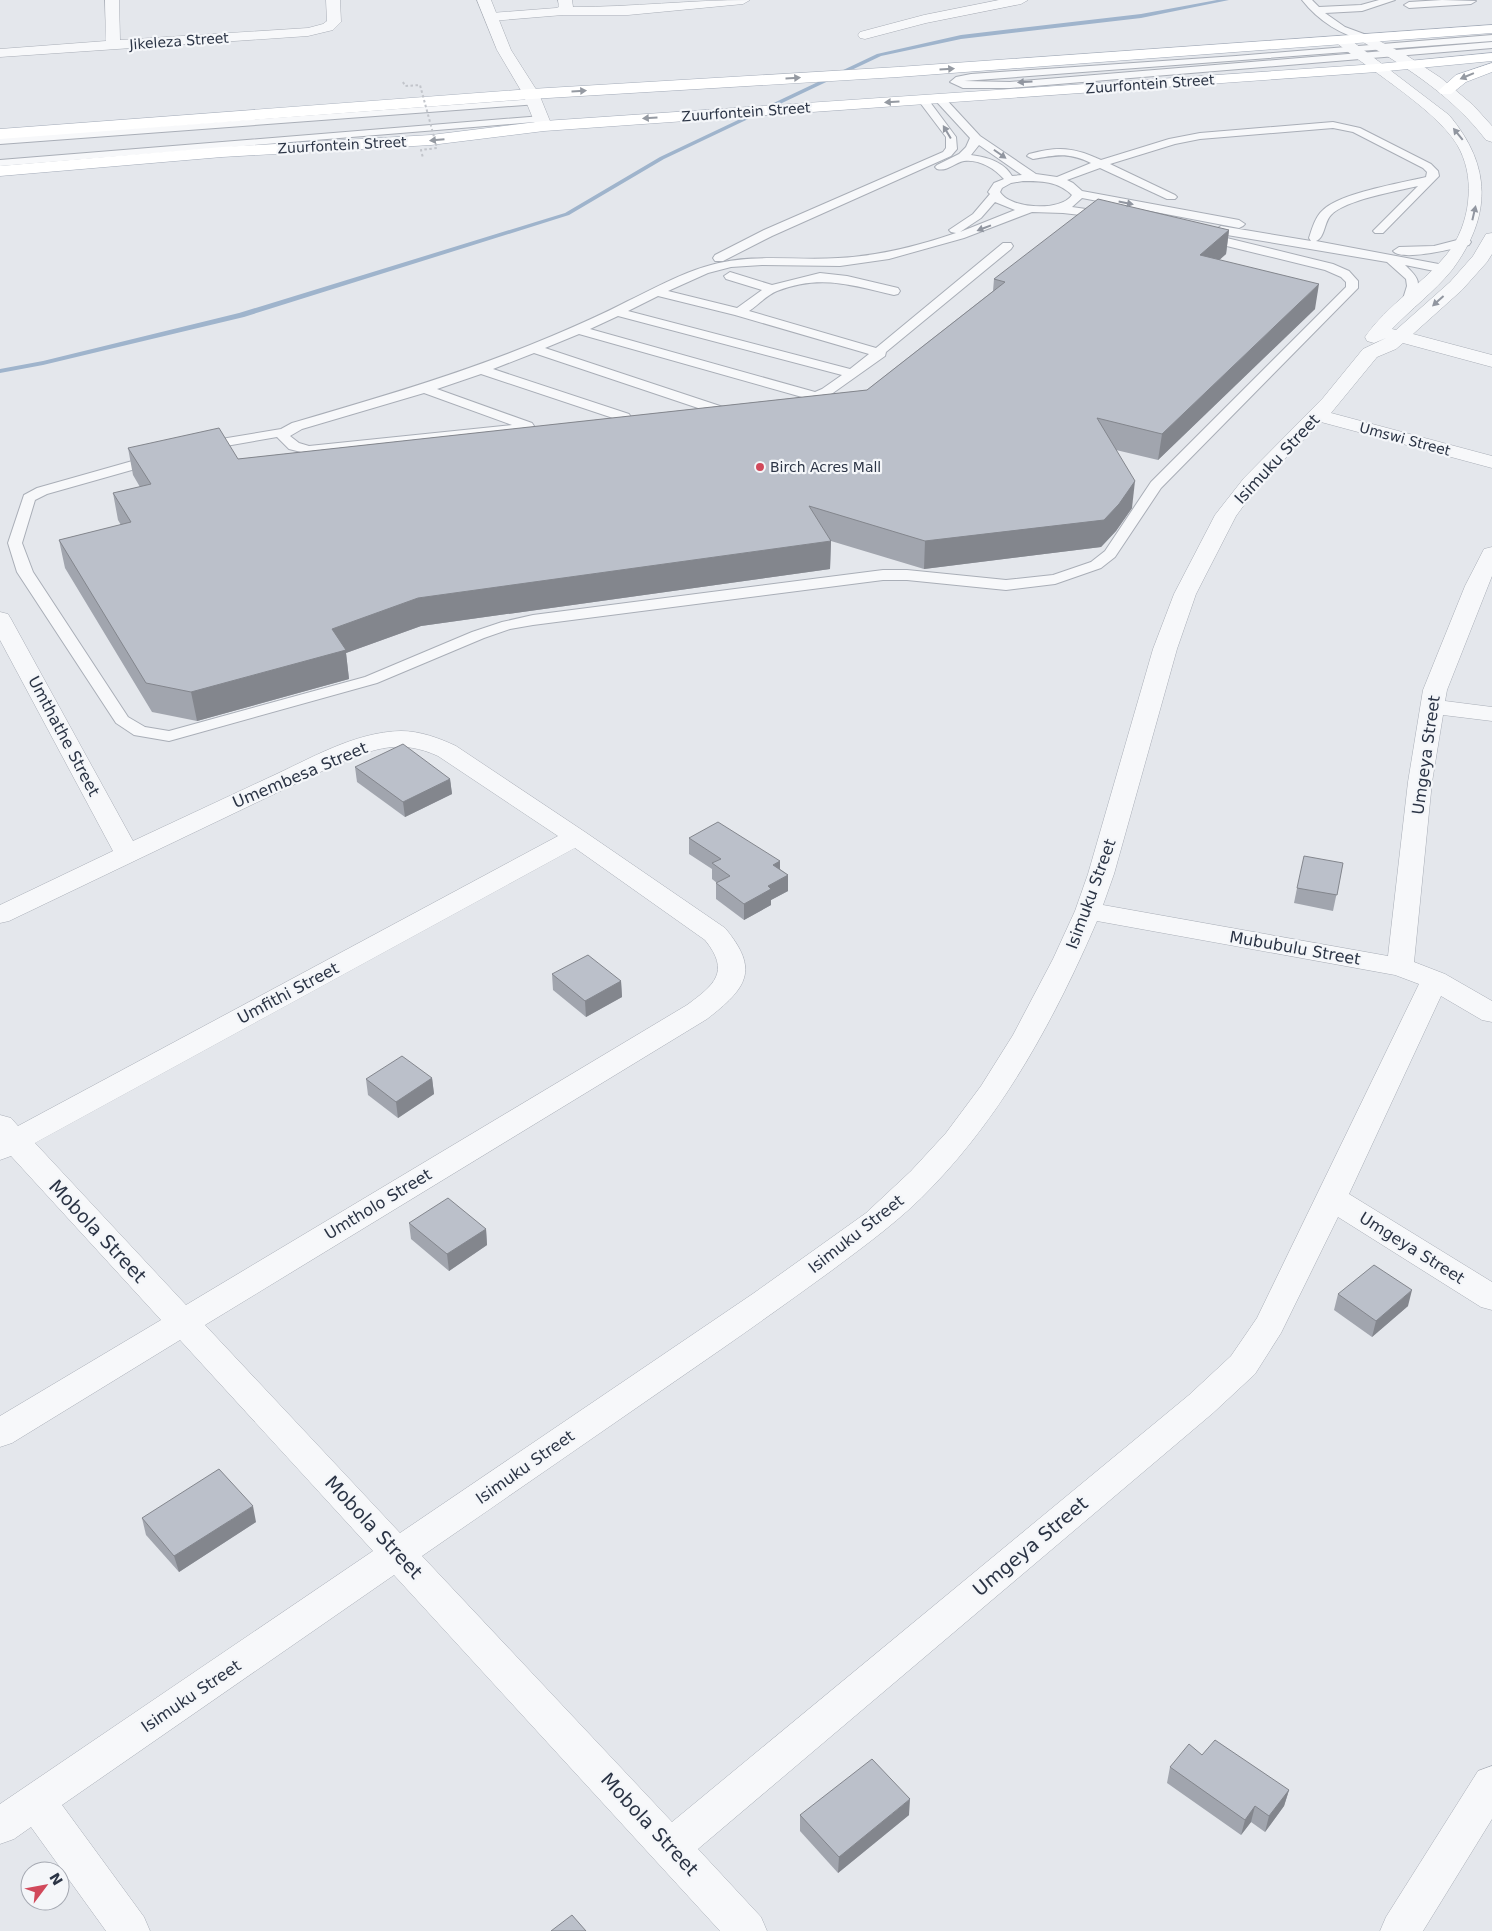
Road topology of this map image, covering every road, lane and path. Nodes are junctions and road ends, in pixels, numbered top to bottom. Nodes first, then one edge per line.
1 (112, 0) edge
2 (333, 0) edge
3 (484, 0) edge
4 (743, 0) edge
5 (1021, 0) edge
6 (1308, 0) edge
7 (1390, 0) edge
8 (1424, 0) edge
9 (1469, 0) edge
10 (1484, 0) edge
11 (564, 5) edge
12 (1408, 5) junction
13 (1370, 6) junction
14 (1317, 10) junction
15 (491, 17) junction
16 (1492, 29) edge
17 (865, 36) dead end
18 (1492, 38) edge
19 (1368, 39) junction
20 (113, 45) junction
21 (1351, 45) junction
22 (1492, 45) edge
23 (1389, 50) junction
24 (0, 53) edge
25 (1492, 57) edge
26 (1412, 64) junction
27 (1492, 67) edge
28 (1377, 68) junction
29 (403, 82) dead end
30 (1446, 91) junction
31 (532, 98) junction
32 (939, 98) junction
33 (923, 100) junction
34 (543, 123) junction
35 (0, 134) edge
36 (1492, 137) edge
37 (976, 138) junction
38 (0, 141) edge
39 (1033, 156) dead end
40 (423, 158) dead end
41 (962, 158) junction
42 (0, 163) edge
43 (1099, 164) junction
44 (0, 171) edge
45 (1033, 177) junction
46 (1009, 180) junction
47 (1058, 180) junction
48 (1430, 180) junction
49 (1078, 194) junction
50 (994, 195) junction
51 (1171, 197) dead end
52 (1055, 208) junction
53 (1029, 209) junction
54 (1122, 217) edge
55 (1160, 222) edge
56 (1379, 231) dead end
57 (1188, 233) edge
58 (1315, 238) junction
59 (1492, 238) edge
60 (1465, 242) junction
61 (1006, 246) dead end
62 (1373, 249) junction
63 (763, 254) junction
64 (719, 258) junction
65 (1391, 258) junction
66 (1447, 266) junction
67 (1471, 270) junction
68 (730, 276) dead end
69 (772, 290) junction
70 (894, 291) dead end
71 (657, 292) junction
72 (644, 298) junction
73 (1408, 302) junction
74 (618, 312) junction
75 (739, 312) junction
76 (576, 329) junction
77 (1400, 336) junction
78 (1375, 342) junction
79 (532, 348) junction
80 (880, 353) junction
81 (1492, 361) edge
82 (480, 369) junction
83 (852, 374) junction
84 (422, 388) junction
85 (819, 397) junction
86 (782, 404) edge
87 (736, 409) edge
88 (718, 410) junction
89 (689, 412) edge
90 (1317, 415) junction
91 (596, 420) edge
92 (285, 432) junction
93 (185, 450) edge
94 (170, 455) edge
95 (1492, 462) edge
96 (1492, 554) edge
97 (1484, 586) edge
98 (0, 619) edge
99 (1432, 707) junction
100 (1492, 714) edge
101 (576, 837) junction
102 (127, 853) junction
103 (1088, 911) junction
104 (0, 915) edge
105 (733, 958) joint
106 (1400, 967) junction
107 (1435, 980) junction
108 (1492, 1013) edge
109 (5, 1139) edge
110 (1332, 1198) junction
111 (1492, 1298) edge
112 (182, 1323) junction
113 (0, 1433) edge
114 (399, 1554) junction
115 (1492, 1784) edge
116 (36, 1801) junction
117 (0, 1826) edge
118 (671, 1847) junction
119 (130, 1931) edge
120 (748, 1931) edge
121 (1400, 1931) edge

1 - 20 street
2 - 20 street, Jikeleza Street
3 - 15 street
4 - 11 street
5 - 17 street
6 - 14 lane
7 - 13 lane
8 - 12 lane
9 - 10 lane
9 - 12 lane
11 - 15 street
12 - 13 lane
13 - 14 lane
14 - 21 lane
15 - 31 street
16 - 19 main road, Zuurfontein Street
18 - 23 lane
19 - 21 main road, Zuurfontein Street
19 - 23 street
20 - 24 street, Jikeleza Street
21 -> 21 lane
21 - 23 lane
21 - 28 street, Isimuku Street
31 -> 21 main road, Zuurfontein Street
22 - 23 lane
23 - 26 street
25 - 26 main road, Zuurfontein Street
26 - 28 main road, Zuurfontein Street
26 - 30 street
27 -> 30 main road
28 - 32 main road, Zuurfontein Street
60 -> 28 street, Isimuku Street
29 - 40 path, bridge
30 - 36 street
31 - 34 street
31 - 35 main road, Zuurfontein Street
31 - 38 lane
32 - 33 main road, Zuurfontein Street
32 - 37 lane
33 -> 34 main road, Zuurfontein Street
64 -> 33 lane
34 - 42 lane
34 -> 44 main road, Zuurfontein Street
37 - 41 lane
37 -> 45 lane
39 - 43 lane
41 - 46 lane
41 - 63 lane
43 - 47 lane
43 - 48 lane
43 - 51 lane
45 - 46 lane
45 - 47 lane
46 - 50 lane
47 - 49 lane
48 - 56 lane
48 - 58 lane
49 - 52 lane
49 -> 58 lane
50 - 53 lane
50 - 63 lane
52 - 53 lane
52 - 54 lane
53 -> 71 lane
55 - 65 lane
57 - 94 lane
58 - 62 lane
59 - 67 street, Isimuku Street
60 - 62 lane
60 - 66 street, Isimuku Street
61 - 80 lane
62 - 66 lane
63 - 64 lane
64 - 72 lane
65 - 66 lane
65 - 73 lane
66 - 67 street
66 - 73 street, Isimuku Street
67 -> 77 street, Isimuku Street
68 - 69 lane
69 - 70 lane
69 - 75 lane
71 - 72 lane
71 - 75 lane
72 - 74 lane
73 - 78 street, Isimuku Street
74 - 76 lane
74 - 83 lane
75 - 80 lane
76 - 79 lane
76 - 85 lane
77 - 78 street, Isimuku Street
77 - 81 street
78 - 90 street, Isimuku Street
79 - 82 lane
79 - 88 lane
80 - 83 lane
82 - 84 lane
82 - 91 lane
83 - 85 lane
84 - 92 lane
84 - 92 lane
85 - 86 lane
87 - 88 lane
88 - 89 lane
90 - 95 street, Umswi Street
90 - 103 street, Isimuku Street
92 - 93 lane
96 - 97 street, Umgeya Street
97 - 99 street, Umgeya Street
98 - 102 street, Umthathe Street
99 - 100 street
99 - 106 street, Umgeya Street
101 - 102 street, Umembesa Street
101 - 105 street, Umembesa Street
101 - 109 street, Umfithi Street
102 - 104 street, Umembesa Street
103 - 106 street, Mububulu Street
103 - 114 street, Isimuku Street
105 - 112 street, Umtholo Street
106 - 107 street, Mububulu Street
107 - 108 street, Mububulu Street
107 - 110 street, Umgeya Street
109 - 112 street, Mobola Street
110 - 111 street, Umgeya Street
110 - 118 street, Umgeya Street
112 - 113 street, Umtholo Street
112 - 114 street, Mobola Street
114 - 116 street, Isimuku Street
114 - 118 street, Mobola Street
115 - 121 street
116 - 117 street, Isimuku Street
116 - 119 street
118 - 120 street, Mobola Street

